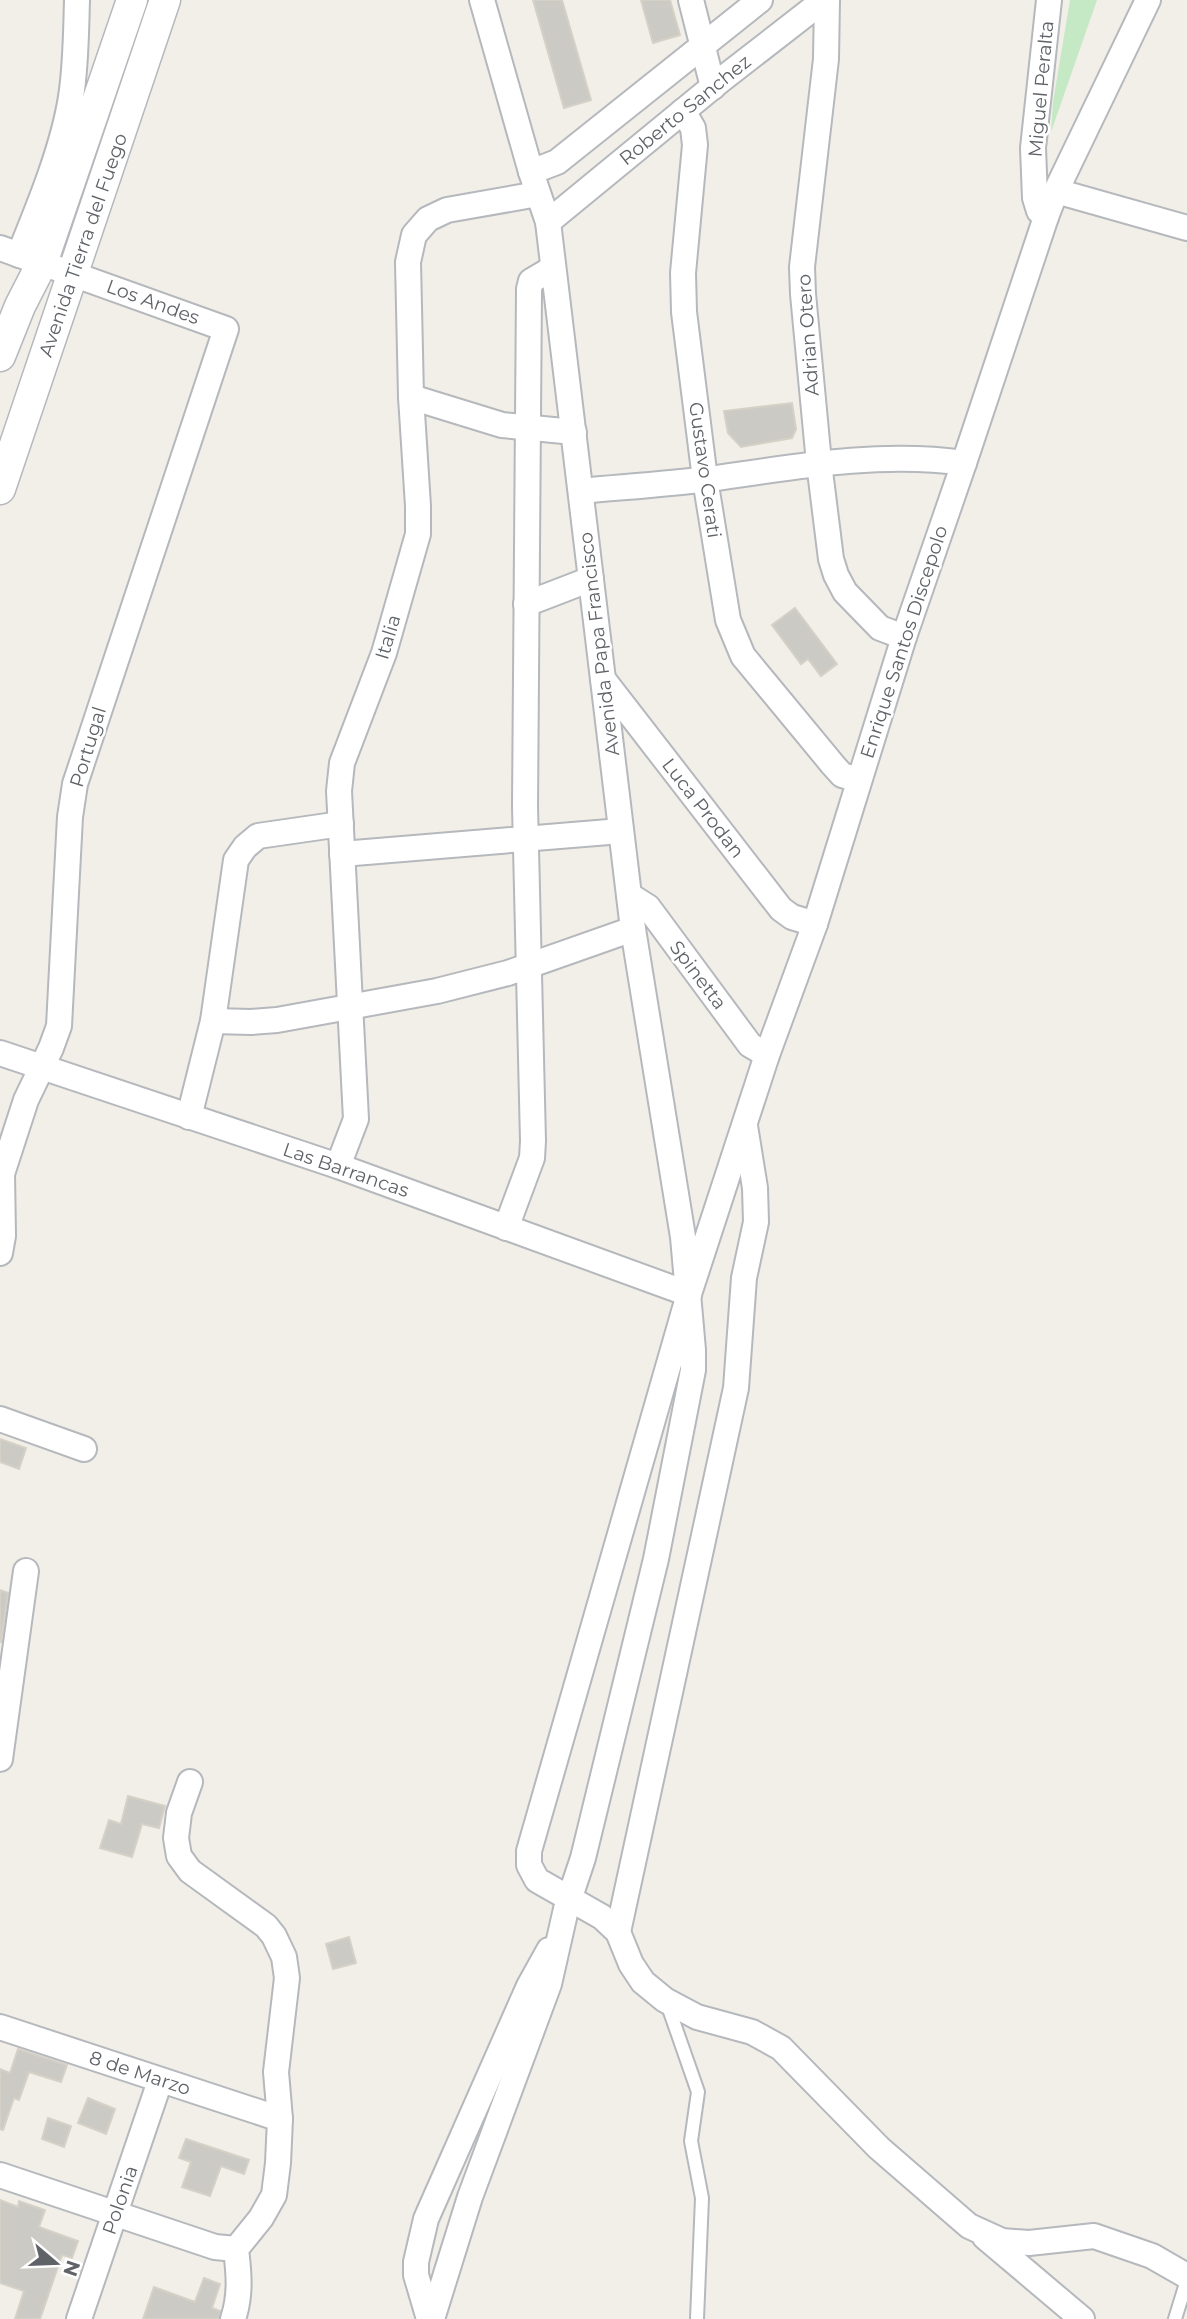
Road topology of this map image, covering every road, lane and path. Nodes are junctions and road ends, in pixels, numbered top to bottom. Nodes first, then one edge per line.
1 (77, 0) edge
2 (132, 0) edge
3 (165, 0) edge
4 (482, 0) edge
5 (691, 0) edge
6 (760, 0) edge
7 (825, 0) edge
8 (1049, 0) edge
9 (1148, 0) edge
10 (702, 46) junction
11 (713, 87) junction
12 (683, 111) junction
13 (535, 183) junction
14 (1056, 191) junction
15 (1046, 217) junction
16 (548, 222) junction
17 (1187, 228) edge
18 (20, 255) edge
19 (554, 268) junction
20 (73, 273) junction
21 (226, 329) joint
22 (0, 356) edge
23 (411, 397) junction
24 (528, 428) junction
25 (574, 432) junction
26 (819, 463) junction
27 (964, 463) junction
28 (705, 479) junction
29 (0, 489) edge
30 (581, 491) junction
31 (591, 579) junction
32 (526, 604) junction
33 (904, 636) junction
34 (602, 677) junction
35 (859, 780) junction
36 (341, 824) junction
37 (621, 831) junction
38 (526, 838) junction
39 (342, 854) junction
40 (629, 895) junction
41 (816, 924) junction
42 (633, 929) junction
43 (528, 967) junction
44 (349, 1006) junction
45 (214, 1021) junction
46 (0, 1053) edge
47 (767, 1055) junction
48 (42, 1067) junction
49 (189, 1117) junction
50 (744, 1125) junction
51 (338, 1166) junction
52 (1, 1177) edge
53 (506, 1228) junction
54 (0, 1253) edge
55 (689, 1294) junction
56 (0, 1419) edge
57 (84, 1449) dead end
58 (26, 1571) dead end
59 (0, 1759) edge
60 (190, 1782) dead end
61 (569, 1900) junction
62 (562, 1928) junction
63 (618, 1932) junction
64 (665, 2000) junction
65 (0, 2026) edge
66 (160, 2081) junction
67 (280, 2119) junction
68 (0, 2175) edge
69 (115, 2214) junction
70 (974, 2228) junction
71 (236, 2249) junction
72 (1187, 2278) edge
73 (79, 2319) edge
74 (233, 2319) edge
75 (430, 2319) edge
76 (697, 2319) edge
77 (1082, 2319) edge
78 (1175, 2319) edge

1 - 18 street
2 - 18 street, Avenida Tierra del Fuego
3 - 20 street, Avenida Tierra del Fuego
4 - 13 street, Avenida Papa Francisco
5 - 10 street
6 - 10 street, Roberto Sanchez
7 - 11 street, Roberto Sanchez
7 - 26 street, Adrian Otero
8 - 15 street, Miguel Peralta
9 - 14 street, Enrique Santos Discepolo
10 - 11 street
10 - 13 street, Roberto Sanchez
11 - 12 street, Roberto Sanchez
12 - 16 street, Roberto Sanchez
12 - 28 street, Gustavo Cerati
13 - 16 street, Avenida Papa Francisco
13 - 23 street, Italia
14 - 15 street, Enrique Santos Discepolo
14 - 17 street
15 - 27 street, Enrique Santos Discepolo
16 - 19 street, Avenida Papa Francisco
18 - 20 street, Los Andes
18 - 22 street, Avenida Tierra del Fuego
19 - 24 street
19 - 25 street, Avenida Papa Francisco
20 - 21 street, Los Andes
20 - 29 street, Avenida Tierra del Fuego
21 - 48 street, Portugal
23 - 24 street
23 - 36 street, Italia
24 - 25 street
24 - 32 street
25 - 30 street, Avenida Papa Francisco
26 - 27 street
26 - 28 street
26 - 33 street, Adrian Otero
27 - 33 street, Enrique Santos Discepolo
28 - 30 street
28 - 35 street, Gustavo Cerati
30 - 31 street, Avenida Papa Francisco
31 - 32 street
31 - 34 street, Avenida Papa Francisco
32 - 38 street
33 - 35 street, Enrique Santos Discepolo
34 - 37 street, Avenida Papa Francisco
34 - 41 street, Luca Prodan
35 - 41 street, Enrique Santos Discepolo
36 - 39 street, Italia
36 - 45 street
37 - 38 street
37 - 40 street, Avenida Papa Francisco
38 - 39 street
38 - 43 street
39 - 44 street, Italia
40 - 42 street, Avenida Papa Francisco
40 - 47 street, Spinetta
41 - 47 street, Enrique Santos Discepolo
42 - 43 street
42 - 55 street, Avenida Papa Francisco
43 - 44 street
43 - 53 street
44 - 45 street
44 - 51 street, Italia
45 - 49 street
46 - 48 street, Las Barrancas
47 - 50 street, Enrique Santos Discepolo
48 - 49 street, Las Barrancas
48 - 52 street, Portugal
49 - 51 street, Las Barrancas
50 - 55 street, Enrique Santos Discepolo
50 - 63 street
51 - 53 street, Las Barrancas
52 - 54 street, Portugal
53 - 55 street, Las Barrancas
55 - 61 street, Avenida Papa Francisco
55 - 61 street, Enrique Santos Discepolo
56 - 57 street
58 - 59 street
60 - 67 street
61 - 62 street, Avenida Papa Francisco
61 - 63 street, Enrique Santos Discepolo
62 - 75 street
62 - 75 street
63 - 64 street
64 - 70 street
64 - 76 lane
65 - 66 street, 8 de Marzo
66 - 67 street, 8 de Marzo
66 - 69 street, Polonia
67 - 71 street
68 - 69 street
69 - 71 street
69 - 73 street, Polonia
70 - 72 street
70 - 77 street
71 - 74 street
72 - 78 lane

